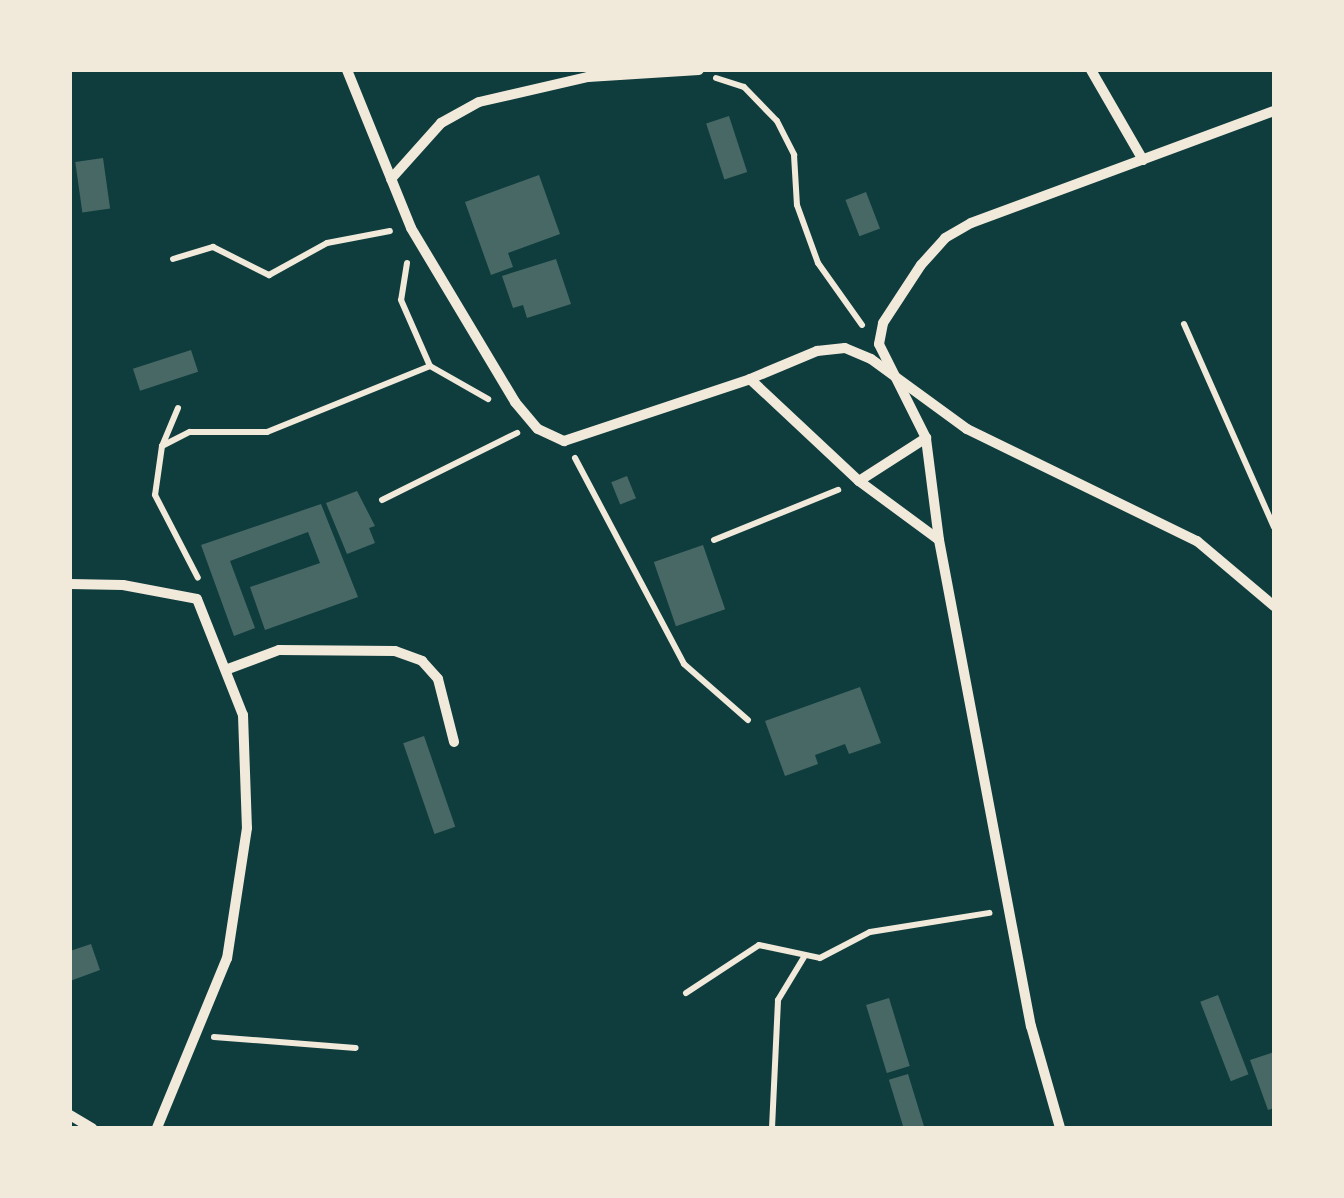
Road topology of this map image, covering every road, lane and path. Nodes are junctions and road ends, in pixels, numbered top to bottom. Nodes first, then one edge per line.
1 (1091, 70) edge
2 (344, 71) edge
3 (699, 72) edge
4 (1274, 110) edge
5 (1143, 160) junction
6 (391, 179) junction
7 (412, 228) junction
8 (173, 259) dead end
9 (1184, 324) dead end
10 (879, 344) junction
11 (430, 366) junction
12 (750, 380) junction
13 (900, 383) junction
14 (514, 402) junction
15 (178, 408) dead end
16 (538, 429) junction
17 (926, 438) junction
18 (564, 441) junction
19 (162, 446) junction
20 (859, 481) junction
21 (382, 500) dead end
22 (1274, 527) edge
23 (714, 540) dead end
24 (938, 540) junction
25 (70, 584) edge
26 (197, 598) junction
27 (1274, 606) edge
28 (228, 669) junction
29 (748, 720) dead end
30 (454, 742) dead end
31 (1007, 909) junction
32 (804, 957) junction
33 (686, 994) dead end
34 (199, 1031) junction
35 (356, 1048) dead end
36 (70, 1116) edge
37 (92, 1128) edge
38 (157, 1128) edge
39 (772, 1128) edge
40 (1060, 1128) edge

1 - 5 street
2 - 6 street
3 - 6 street
3 - 10 path
4 - 5 street
5 - 10 street
6 - 7 street
7 - 8 path
7 - 11 path
7 - 14 street
9 - 22 path
10 - 13 street
11 - 14 path
11 - 19 path
12 - 13 street
12 - 18 street
12 - 20 street
13 - 17 street
13 - 27 street
14 - 16 street
15 - 19 path
16 - 18 street
16 - 21 path
17 - 20 street
17 - 24 street
18 - 29 path
19 - 26 path
20 - 23 path
20 - 24 street
24 - 31 street
25 - 26 street
26 - 28 street
28 - 30 street
28 - 34 street
31 - 32 path
31 - 40 street
32 - 33 path
32 - 39 path
34 - 35 path
34 - 38 street
36 - 37 street

